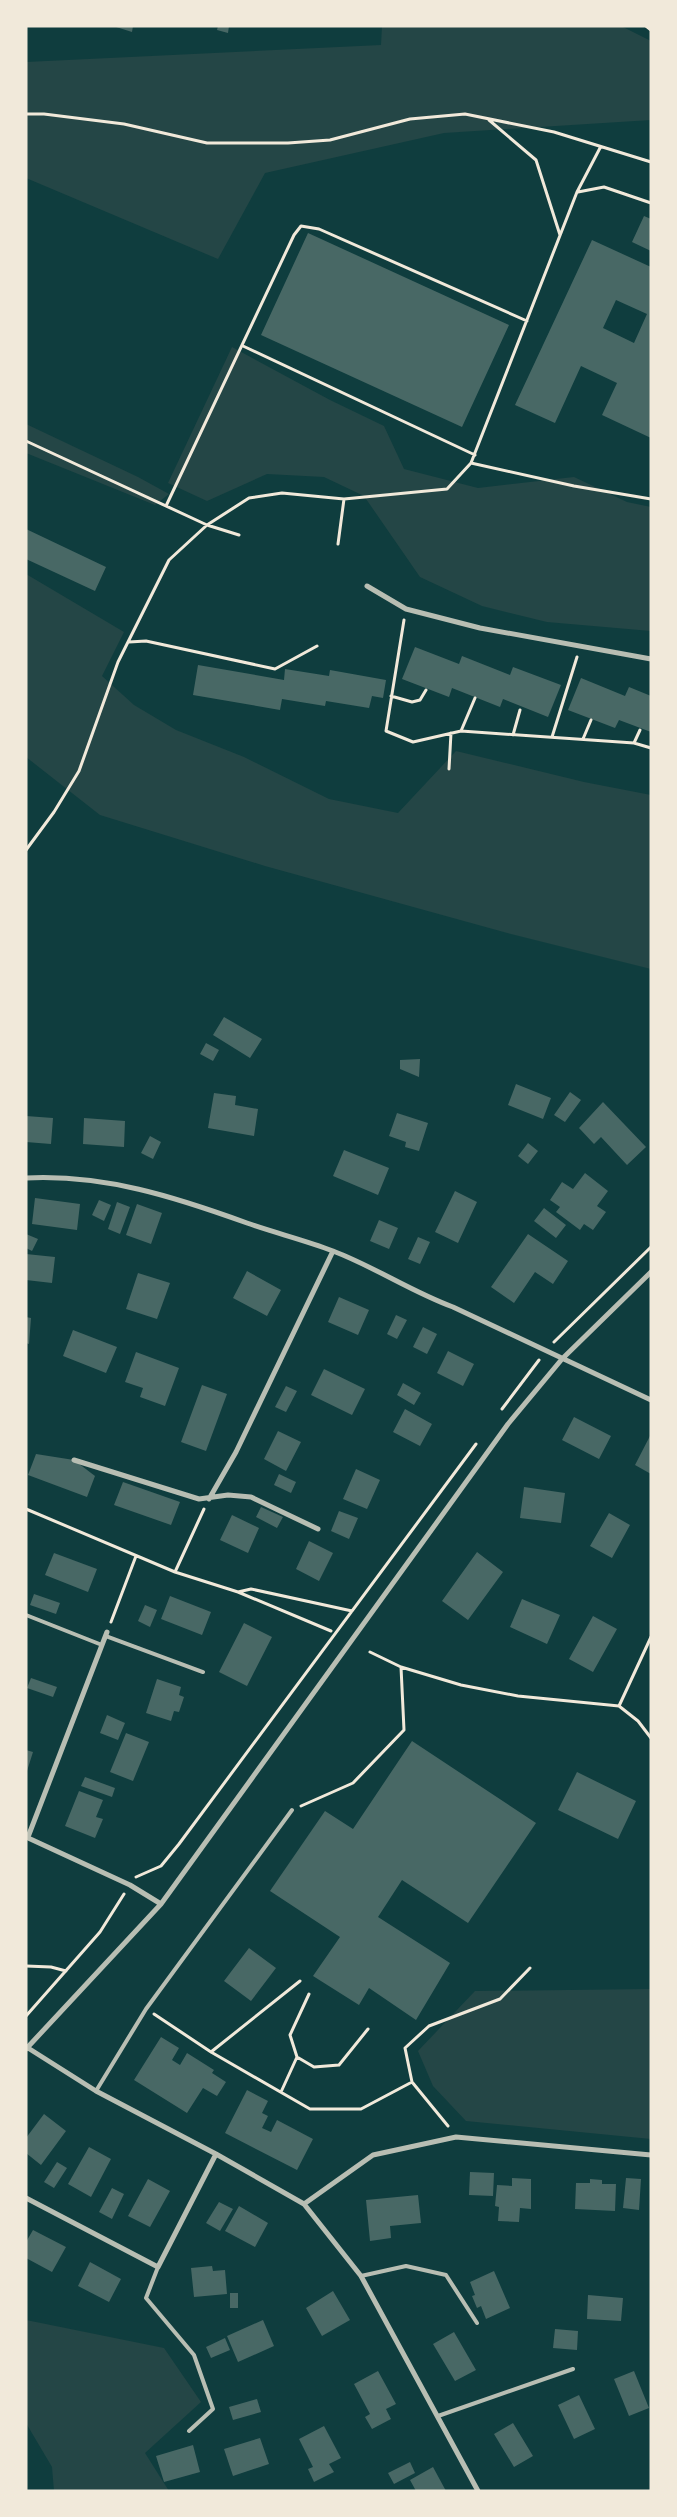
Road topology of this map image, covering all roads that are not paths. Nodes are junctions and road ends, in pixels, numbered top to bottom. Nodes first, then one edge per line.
1 (367, 586) dead end
2 (651, 659) edge
3 (26, 1178) edge
4 (334, 1251) junction
5 (651, 1272) edge
6 (562, 1359) junction
7 (651, 1400) edge
8 (74, 1460) dead end
9 (209, 1499) junction
10 (318, 1529) dead end
11 (26, 1615) edge
12 (106, 1634) joint
13 (102, 1646) junction
14 (203, 1672) dead end
15 (292, 1810) road end
16 (27, 1837) edge
17 (161, 1904) junction
18 (27, 2049) edge
19 (96, 2091) junction
20 (216, 2154) junction
21 (651, 2155) edge
22 (26, 2198) edge
23 (304, 2204) junction
24 (158, 2267) junction
25 (361, 2276) junction
26 (477, 2323) dead end
27 (573, 2369) dead end
28 (438, 2416) junction
29 (189, 2431) dead end
30 (478, 2491) edge

1 - 2 street
3 - 4 street
4 - 6 street
4 - 9 street
5 - 6 street
6 - 7 street
6 - 17 street
8 - 9 street
9 - 10 street
11 - 13 lane
12 - 13 street
12 - 14 lane
13 - 16 street
15 - 19 lane
16 - 17 street
17 - 18 street
18 - 19 street
19 - 20 street
20 - 23 street
20 - 24 street
21 - 23 street
22 - 24 street
23 - 25 street
24 - 29 lane
25 - 26 lane
25 - 28 street
27 - 28 lane
28 - 30 street

